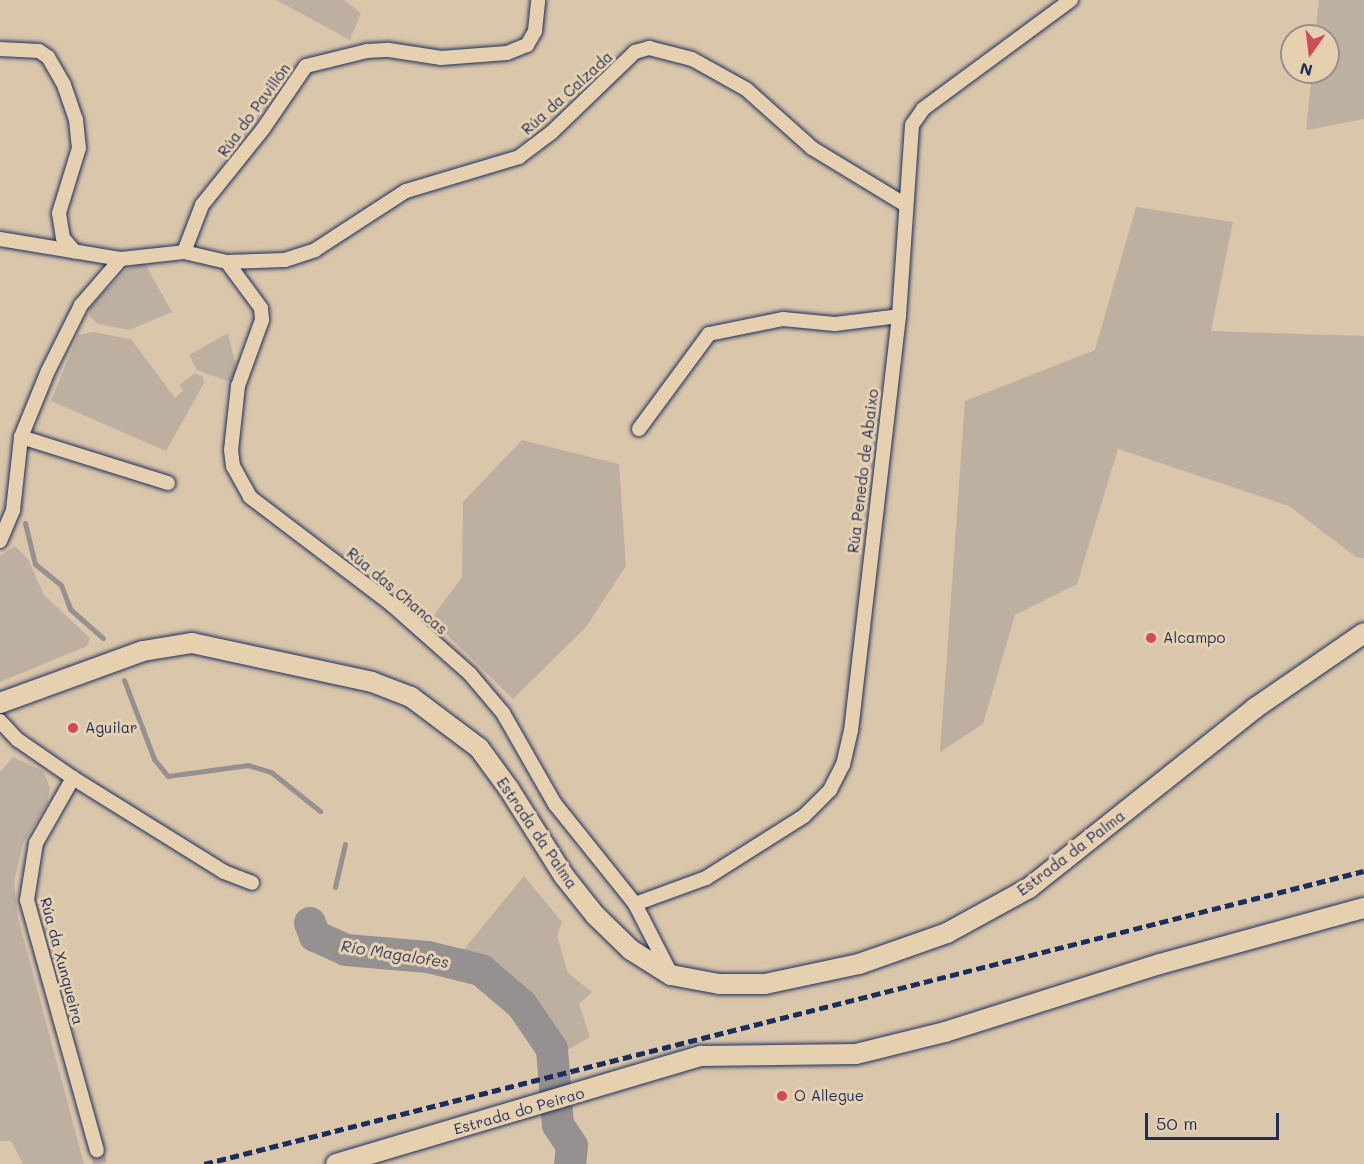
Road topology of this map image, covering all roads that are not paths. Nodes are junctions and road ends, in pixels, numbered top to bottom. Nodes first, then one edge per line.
1 (538, 0) edge
2 (1071, 0) edge
3 (0, 49) edge
4 (904, 204) junction
5 (0, 239) edge
6 (75, 252) junction
7 (184, 252) junction
8 (121, 259) junction
9 (227, 262) junction
10 (899, 316) junction
11 (639, 429) dead end
12 (21, 437) junction
13 (168, 483) dead end
14 (0, 541) edge
15 (1364, 633) edge
16 (0, 703) edge
17 (0, 722) edge
18 (73, 778) junction
19 (252, 883) dead end
20 (635, 903) junction
21 (1364, 908) edge
22 (671, 975) junction
23 (97, 1150) tunnel mouth
24 (336, 1164) edge

1 - 7 street, Rúa do Pavillón
2 - 4 street, Rúa Penedo de Abaixo
3 - 6 street
4 - 9 street, Rúa da Calzada
4 - 10 street, Rúa Penedo de Abaixo
5 - 6 street
6 - 8 street
7 - 8 street
7 - 9 street
8 - 12 street
9 - 20 street, Rúa das Chancas
10 - 11 street
10 - 20 street, Rúa Penedo de Abaixo
12 - 13 street
12 - 14 street
15 - 22 street, Estrada da Palma
16 - 22 street, Estrada da Palma
17 - 18 street
18 - 19 street
18 - 23 street, Rúa da Xunqueira
20 - 22 street, Rúa das Chancas
21 - 24 street, Estrada do Peirao

